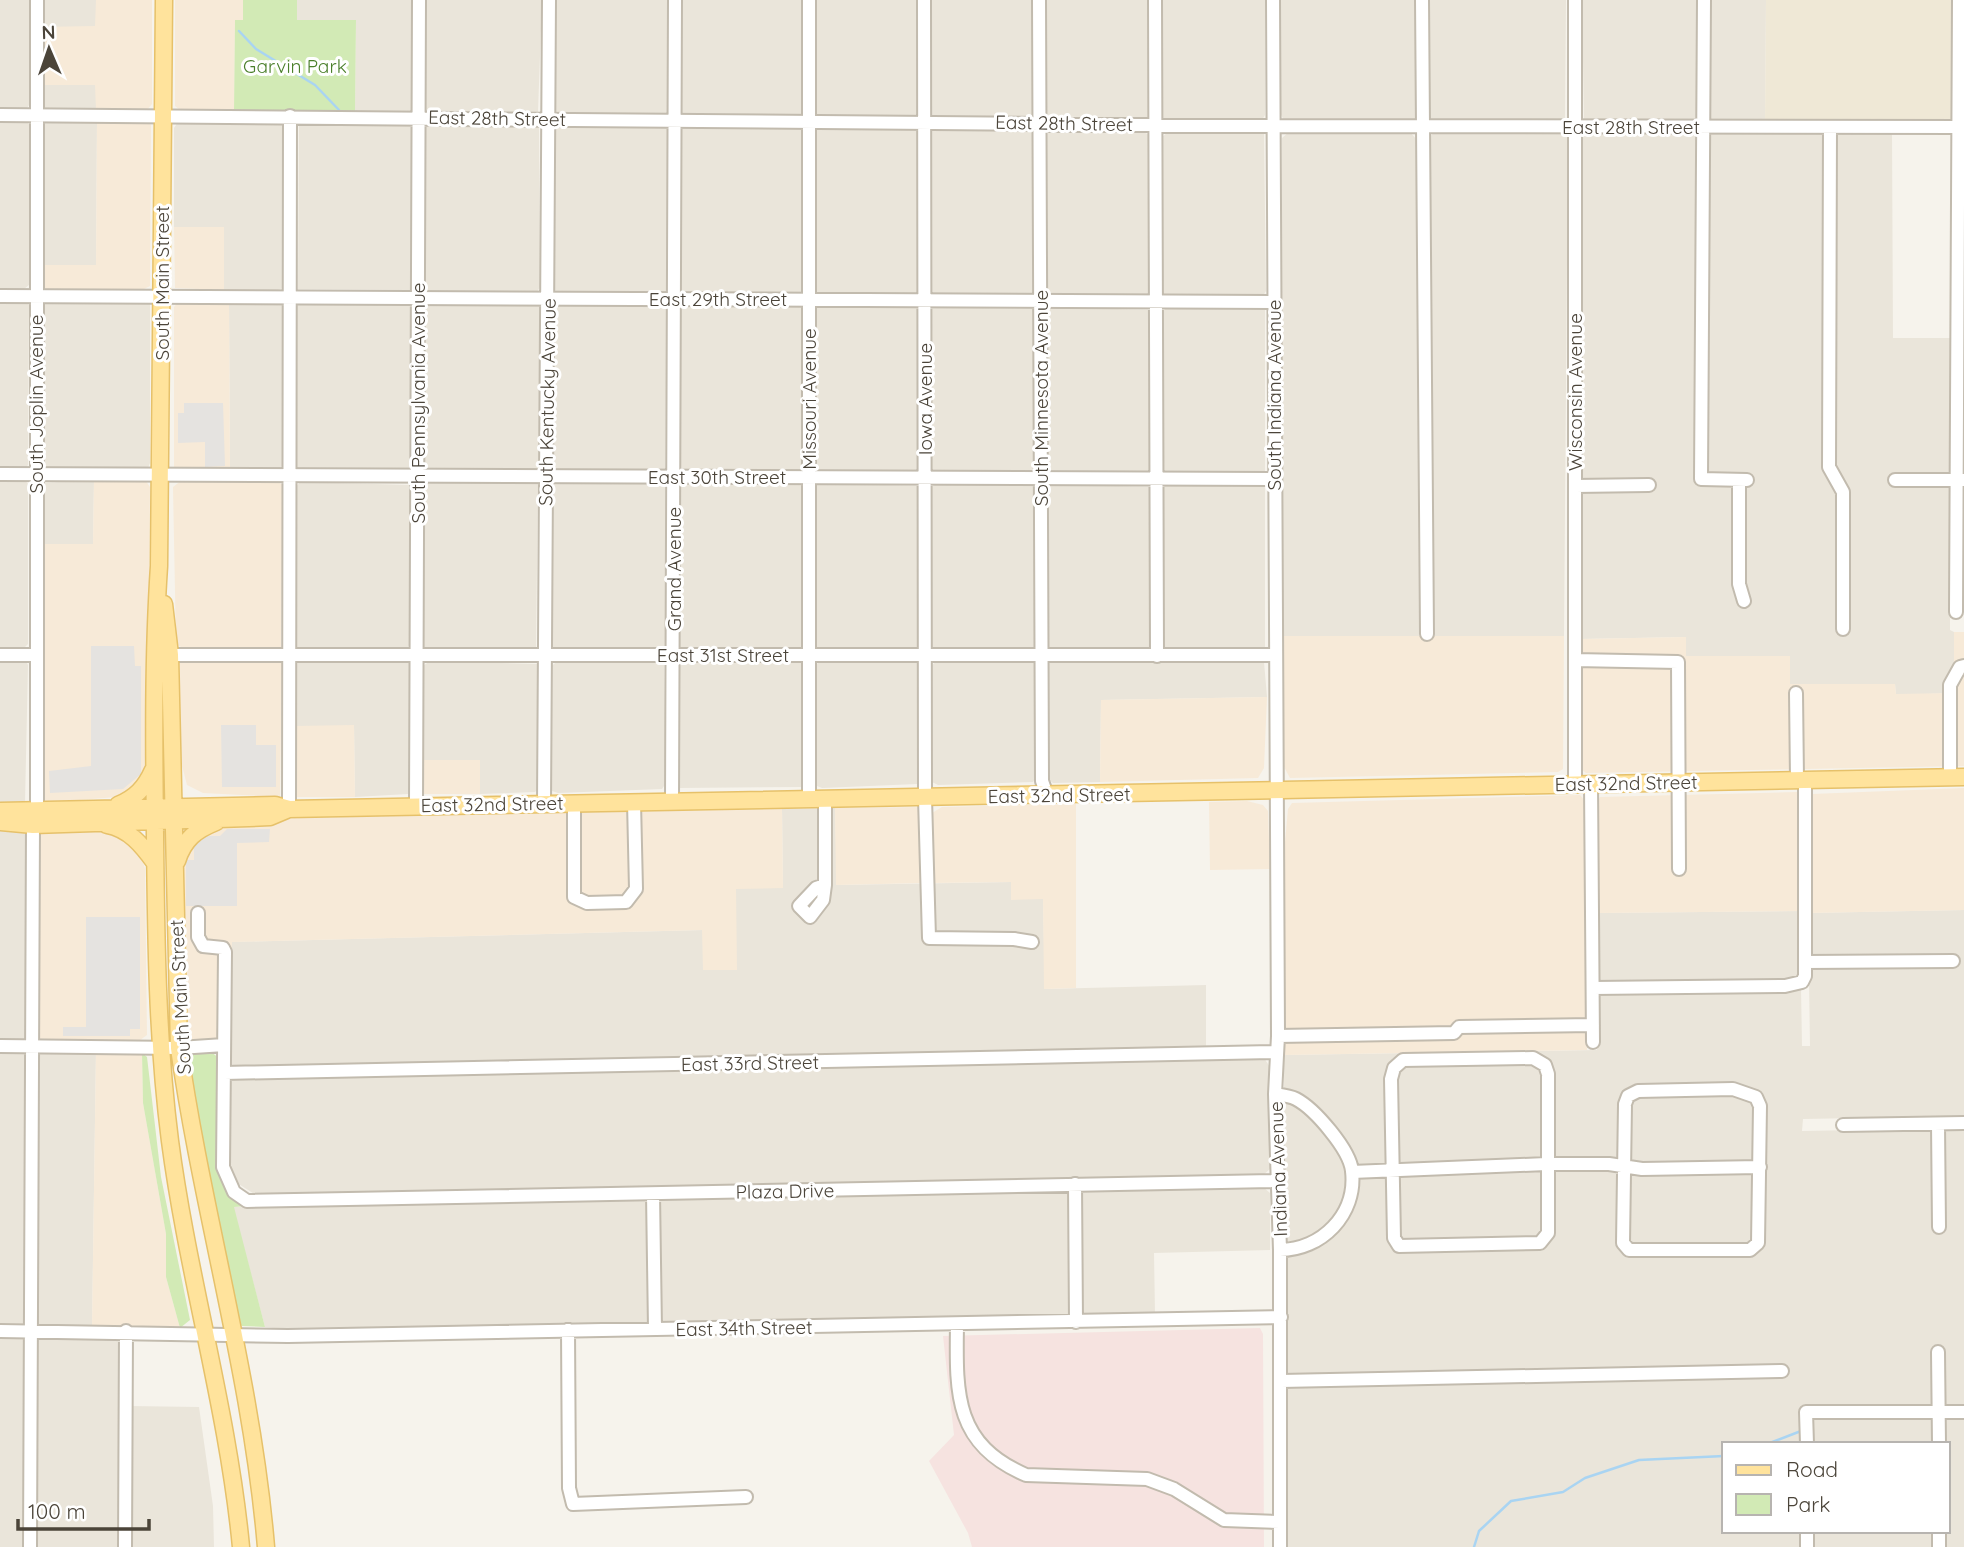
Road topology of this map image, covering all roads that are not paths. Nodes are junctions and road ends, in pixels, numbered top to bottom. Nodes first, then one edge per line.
1 (37, 0) edge
2 (164, 0) edge
3 (419, 0) edge
4 (549, 0) edge
5 (675, 0) edge
6 (809, 0) edge
7 (924, 0) edge
8 (1039, 0) edge
9 (1155, 0) edge
10 (1273, 0) edge
11 (1422, 0) edge
12 (1575, 0) edge
13 (1704, 0) edge
14 (1959, 0) edge
15 (0, 115) edge
16 (36, 115) junction
17 (163, 116) junction
18 (290, 116) junction
19 (419, 118) junction
20 (548, 119) junction
21 (676, 120) junction
22 (809, 121) junction
23 (924, 122) junction
24 (1040, 123) junction
25 (1155, 125) junction
26 (1273, 126) junction
27 (1422, 126) junction
28 (1574, 126) junction
29 (1703, 127) junction
30 (1830, 127) junction
31 (1961, 127) edge
32 (0, 296) edge
33 (36, 296) junction
34 (162, 296) junction
35 (290, 296) junction
36 (419, 297) junction
37 (548, 298) junction
38 (675, 298) junction
39 (809, 299) junction
40 (925, 300) junction
41 (1041, 301) junction
42 (1157, 302) junction
43 (1274, 302) junction
44 (0, 474) edge
45 (36, 474) junction
46 (160, 475) junction
47 (290, 475) junction
48 (418, 475) junction
49 (546, 477) junction
50 (675, 477) junction
51 (809, 477) junction
52 (925, 478) junction
53 (1041, 478) junction
54 (1157, 479) junction
55 (1275, 479) junction
56 (1961, 480) edge
57 (1895, 481) dead end
58 (1649, 485) dead end
59 (1575, 486) junction
60 (159, 566) junction
61 (1744, 600) dead end
62 (1956, 612) dead end
63 (1843, 629) dead end
64 (1427, 634) dead end
65 (0, 654) edge
66 (34, 655) junction
67 (170, 655) junction
68 (289, 655) junction
69 (416, 655) junction
70 (545, 655) junction
71 (674, 655) junction
72 (1275, 655) junction
73 (809, 656) junction
74 (925, 656) junction
75 (1041, 656) junction
76 (1157, 656) junction
77 (1575, 660) junction
78 (1964, 666) edge
79 (1959, 676) edge
80 (1796, 693) dead end
81 (154, 767) junction
82 (172, 768) junction
83 (1957, 777) edge
84 (1801, 779) junction
85 (1678, 782) junction
86 (1583, 784) junction
87 (1277, 790) junction
88 (1047, 795) junction
89 (925, 798) junction
90 (817, 799) junction
91 (634, 802) junction
92 (672, 802) junction
93 (575, 803) junction
94 (544, 804) junction
95 (210, 805) junction
96 (416, 806) junction
97 (113, 808) junction
98 (289, 809) junction
99 (0, 811) edge
100 (154, 813) junction
101 (173, 813) junction
102 (35, 817) junction
103 (224, 818) junction
104 (0, 822) edge
105 (98, 823) junction
106 (155, 863) junction
107 (1679, 869) dead end
108 (175, 870) junction
109 (825, 885) dead end
110 (198, 913) dead end
111 (1032, 942) dead end
112 (1953, 961) dead end
113 (1805, 962) junction
114 (1593, 988) junction
115 (1593, 1025) junction
116 (1278, 1036) junction
117 (1593, 1042) dead end
118 (224, 1045) junction
119 (0, 1046) edge
120 (33, 1046) junction
121 (160, 1047) junction
122 (179, 1048) junction
123 (1277, 1052) junction
124 (224, 1073) junction
125 (1275, 1094) junction
126 (1964, 1123) edge
127 (1938, 1124) junction
128 (1843, 1125) dead end
129 (1546, 1164) junction
130 (1626, 1167) junction
131 (1760, 1167) junction
132 (1392, 1170) junction
133 (1352, 1172) junction
134 (1276, 1181) junction
135 (1075, 1184) junction
136 (653, 1194) junction
137 (1939, 1227) dead end
138 (1280, 1250) junction
139 (1281, 1317) junction
140 (1076, 1322) junction
141 (957, 1324) junction
142 (655, 1329) junction
143 (568, 1330) junction
144 (0, 1331) edge
145 (30, 1331) junction
146 (126, 1331) junction
147 (206, 1333) junction
148 (235, 1334) junction
149 (1938, 1352) dead end
150 (1782, 1371) dead end
151 (1281, 1381) junction
152 (1938, 1412) junction
153 (1964, 1412) edge
154 (1807, 1442) edge
155 (1939, 1442) edge
156 (746, 1497) dead end
157 (1280, 1522) junction
158 (30, 1547) edge
159 (125, 1547) edge
160 (240, 1547) edge
161 (266, 1547) edge
162 (1280, 1547) edge

1 - 16 street, South Joplin Avenue
2 - 17 main road, South Main Street
3 - 19 street, South Pennsylvania Avenue
4 - 20 street, South Kentucky Avenue
5 - 21 street, Grand Avenue
6 - 22 street, Missouri Avenue
7 - 23 street, Iowa Avenue
8 - 24 street, South Minnesota Avenue
9 - 25 street
10 - 26 street, South Indiana Avenue
11 - 27 street
12 - 28 street, Wisconsin Avenue
13 - 29 street
14 - 31 street
15 - 16 street, East 28th Street
16 - 17 street, East 28th Street
16 - 33 street, South Joplin Avenue
17 - 18 street, East 28th Street
17 - 34 main road, South Main Street
18 - 19 street, East 28th Street
18 - 35 street
19 - 20 street, East 28th Street
19 - 36 street, South Pennsylvania Avenue
20 - 21 street, East 28th Street
20 - 37 street, South Kentucky Avenue
21 - 22 street, East 28th Street
21 - 38 street, Grand Avenue
22 - 23 street, East 28th Street
22 - 39 street, Missouri Avenue
23 - 24 street, East 28th Street
23 - 40 street, Iowa Avenue
24 - 25 street, East 28th Street
24 - 41 street, South Minnesota Avenue
25 - 26 street, East 28th Street
25 - 42 street
26 - 27 street, East 28th Street
26 - 43 street, South Indiana Avenue
27 - 28 street, East 28th Street
27 - 64 street
28 - 29 street, East 28th Street
28 - 59 street, Wisconsin Avenue
29 - 30 street, East 28th Street
29 - 61 street
30 - 31 street, East 28th Street
30 - 63 street
31 - 56 street
32 - 33 street, East 29th Street
33 - 34 street, East 29th Street
33 - 45 street, South Joplin Avenue
34 - 35 street, East 29th Street
34 - 46 main road, South Main Street
35 - 36 street, East 29th Street
35 - 47 street
36 - 37 street, East 29th Street
36 - 48 street, South Pennsylvania Avenue
37 - 38 street, East 29th Street
37 - 49 street, South Kentucky Avenue
38 - 39 street, East 29th Street
38 - 50 street, Grand Avenue
39 - 40 street, East 29th Street
39 - 51 street, Missouri Avenue
40 - 41 street, East 29th Street
40 - 52 street, Iowa Avenue
41 - 42 street, East 29th Street
41 - 53 street, South Minnesota Avenue
42 - 43 street, East 29th Street
42 - 54 street
43 - 55 street, South Indiana Avenue
44 - 45 street, East 30th Street
45 - 46 street, East 30th Street
45 - 66 street, South Joplin Avenue
46 - 47 street, East 30th Street
46 - 60 main road, South Main Street
47 - 48 street, East 30th Street
47 - 68 street
48 - 49 street, East 30th Street
48 - 69 street, South Pennsylvania Avenue
49 - 50 street, East 30th Street
49 - 70 street, South Kentucky Avenue
50 - 51 street, East 30th Street
50 - 71 street, Grand Avenue
51 - 52 street, East 30th Street
51 - 73 street, Missouri Avenue
52 - 53 street, East 30th Street
52 - 74 street, Iowa Avenue
53 - 54 street, East 30th Street
53 - 75 street, South Minnesota Avenue
54 - 55 street, East 30th Street
54 - 76 street
55 - 72 street, South Indiana Avenue
56 - 57 street
56 - 62 street
58 - 59 street
59 - 77 street, Wisconsin Avenue
60 - 67 main road, South Main Street
60 - 81 main road, South Main Street
65 - 66 street
66 - 102 street, South Joplin Avenue
67 - 68 street, East 31st Street
67 - 82 main road, South Main Street
68 - 69 street, East 31st Street
68 - 98 street
69 - 70 street, East 31st Street
69 - 96 street, South Pennsylvania Avenue
70 - 71 street, East 31st Street
70 - 94 street, South Kentucky Avenue
71 - 73 street, East 31st Street
71 - 92 street, Grand Avenue
72 - 76 street, East 31st Street
72 - 87 street, South Indiana Avenue
73 - 74 street, East 31st Street
73 - 90 street, Missouri Avenue
74 - 75 street, East 31st Street
74 - 89 street, Iowa Avenue
75 - 76 street, East 31st Street
75 - 88 street, South Minnesota Avenue
77 - 85 street
77 - 86 street, Wisconsin Avenue
78 - 79 street
79 - 83 street
80 - 84 street
81 - 97 main road
81 - 100 main road, South Main Street
82 - 95 main road
82 - 101 main road, South Main Street
83 - 84 main road, East 32nd Street
84 - 85 main road, East 32nd Street
84 - 113 street
85 - 86 main road, East 32nd Street
85 - 107 street
86 - 87 main road, East 32nd Street
86 - 114 street, Wisconsin Avenue
87 - 88 main road, East 32nd Street
87 - 116 street, Indiana Avenue
88 - 89 main road, East 32nd Street
89 - 90 main road, East 32nd Street
89 - 111 street, Iowa Avenue
90 - 92 main road, East 32nd Street
90 - 109 street, Missouri Avenue
91 - 92 main road, East 32nd Street
91 - 93 main road, East 32nd Street
91 - 93 street
93 - 94 main road, East 32nd Street
94 - 96 main road, East 32nd Street
95 - 98 main road, East 32nd Street
95 - 101 main road, East 32nd Street
96 - 98 main road, East 32nd Street
97 - 100 main road
97 - 102 main road
98 - 103 main road
99 - 102 main road
100 - 101 main road
100 - 105 main road
100 - 106 main road, South Main Street
101 - 103 main road
101 - 108 main road, South Main Street
102 - 104 main road
102 - 105 main road
102 - 120 street, South Joplin Avenue
103 - 108 main road
105 - 106 main road
106 - 121 main road, South Main Street
108 - 122 main road, South Main Street
110 - 118 street, Plaza Drive
112 - 113 street
113 - 114 street
114 - 115 street, Wisconsin Avenue
115 - 116 street
115 - 117 street, Wisconsin Avenue
116 - 123 street, Indiana Avenue
118 - 122 street
118 - 124 street, Plaza Drive
119 - 120 street
120 - 121 street
120 - 145 street, South Joplin Avenue
121 - 122 street
121 - 147 main road, South Main Street
122 - 148 main road, South Main Street
123 - 124 street, East 33rd Street
123 - 125 street, Indiana Avenue
124 - 136 street, Plaza Drive
125 - 133 street
125 - 134 street, Indiana Avenue
126 - 127 street
127 - 128 street
127 - 137 street
129 - 130 street
129 - 132 street
129 - 132 street
129 - 132 street
130 - 131 street
130 - 131 street
130 - 131 street
132 - 133 street
133 - 138 street
134 - 135 street, Plaza Drive
134 - 138 street, Indiana Avenue
135 - 136 street, Plaza Drive
135 - 140 street
136 - 142 street
138 - 139 street, Indiana Avenue
139 - 140 street, East 34th Street
139 - 151 street, Indiana Avenue
140 - 141 street, East 34th Street
141 - 142 street, East 34th Street
141 - 157 street
142 - 143 street, East 34th Street
143 - 148 street, East 34th Street
143 - 156 street
144 - 145 street, East 34th Street
145 - 146 street, East 34th Street
145 - 158 street, South Joplin Avenue
146 - 147 street, East 34th Street
146 - 159 street
147 - 148 street, East 34th Street
147 - 160 main road, South Main Street
148 - 161 main road, South Main Street
149 - 152 street
150 - 151 street
151 - 157 street, Indiana Avenue
152 - 153 street
152 - 154 street
152 - 155 street
157 - 162 street, Indiana Avenue

